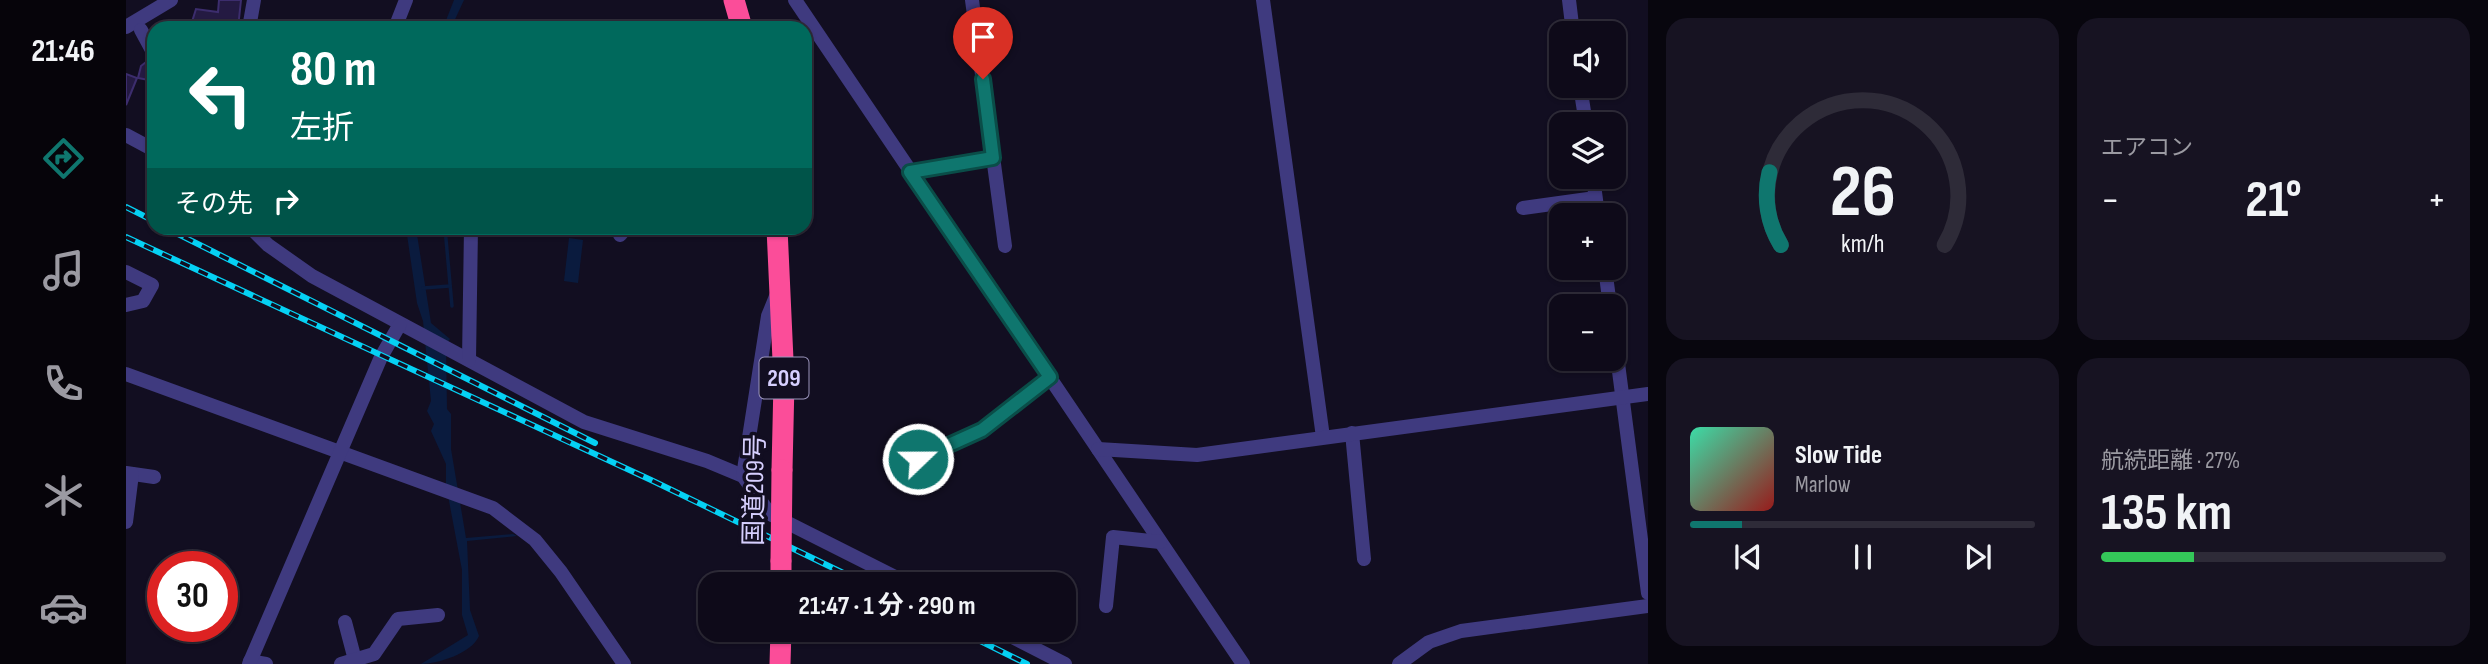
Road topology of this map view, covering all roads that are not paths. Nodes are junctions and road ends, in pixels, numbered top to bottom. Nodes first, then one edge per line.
1 (171, 0) edge
2 (254, 0) edge
3 (406, 0) edge
4 (734, 0) edge
5 (795, 0) edge
6 (972, 0) edge
7 (1263, 0) edge
8 (1569, 0) edge
9 (250, 21) edge
10 (398, 21) edge
11 (740, 21) edge
12 (809, 21) edge
13 (1572, 21) edge
14 (812, 25) edge
15 (126, 27) edge
16 (141, 30) dead end
17 (147, 41) edge
18 (126, 135) edge
19 (147, 146) edge
20 (993, 158) junction
21 (910, 172) junction
22 (1594, 189) edge
23 (1595, 198) junction
24 (1596, 203) edge
25 (1523, 208) dead end
26 (258, 235) edge
27 (471, 235) edge
28 (777, 235) edge
29 (1004, 246) dead end
30 (126, 272) edge
31 (780, 286) junction
32 (126, 305) edge
33 (400, 324) junction
34 (469, 360) junction
35 (1619, 371) edge
36 (126, 374) edge
37 (1050, 377) junction
38 (1648, 394) edge
39 (1622, 397) junction
40 (1352, 433) junction
41 (1323, 437) junction
42 (1098, 449) junction
43 (340, 452) junction
44 (918, 459) dead end
45 (129, 474) edge
46 (743, 476) junction
47 (154, 477) dead end
48 (126, 522) edge
49 (1160, 542) junction
50 (1364, 559) dead end
51 (781, 572) edge
52 (885, 572) edge
53 (1648, 593) edge
54 (1106, 606) dead end
55 (1648, 606) edge
56 (438, 615) dead end
57 (345, 622) dead end
58 (781, 642) edge
59 (1022, 642) edge
60 (348, 662) edge
61 (250, 663) edge
62 (266, 664) edge
63 (624, 664) edge
64 (780, 664) edge
65 (1065, 664) edge
66 (1243, 664) edge
67 (1399, 664) edge

1 - 15 street
2 - 9 street
3 - 10 street
4 - 11 highway
5 - 12 street
6 - 20 street
7 - 41 street
8 - 13 street
14 - 21 street
16 - 17 street
18 - 19 street
20 - 21 street
20 - 29 street
21 - 37 street
22 - 23 street
23 - 24 street
23 - 25 street
26 - 33 street
27 - 34 street
28 - 31 highway, 国道209号 / 209
30 - 32 street
31 - 46 street
31 - 51 highway, 国道209号 / 209, bridge
33 - 34 street
33 - 43 street
34 - 46 street
35 - 39 street
36 - 43 street
37 - 42 street
37 - 44 street
38 - 39 street
39 - 40 street
39 - 53 street
40 - 41 street
40 - 50 street
41 - 42 street
42 - 49 street
43 - 61 street
43 - 63 street
45 - 47 street
45 - 48 street
46 - 52 street
49 - 54 street
49 - 66 street
55 - 67 street
56 - 60 street
57 - 60 street
58 - 64 highway
59 - 65 street
61 - 62 street

